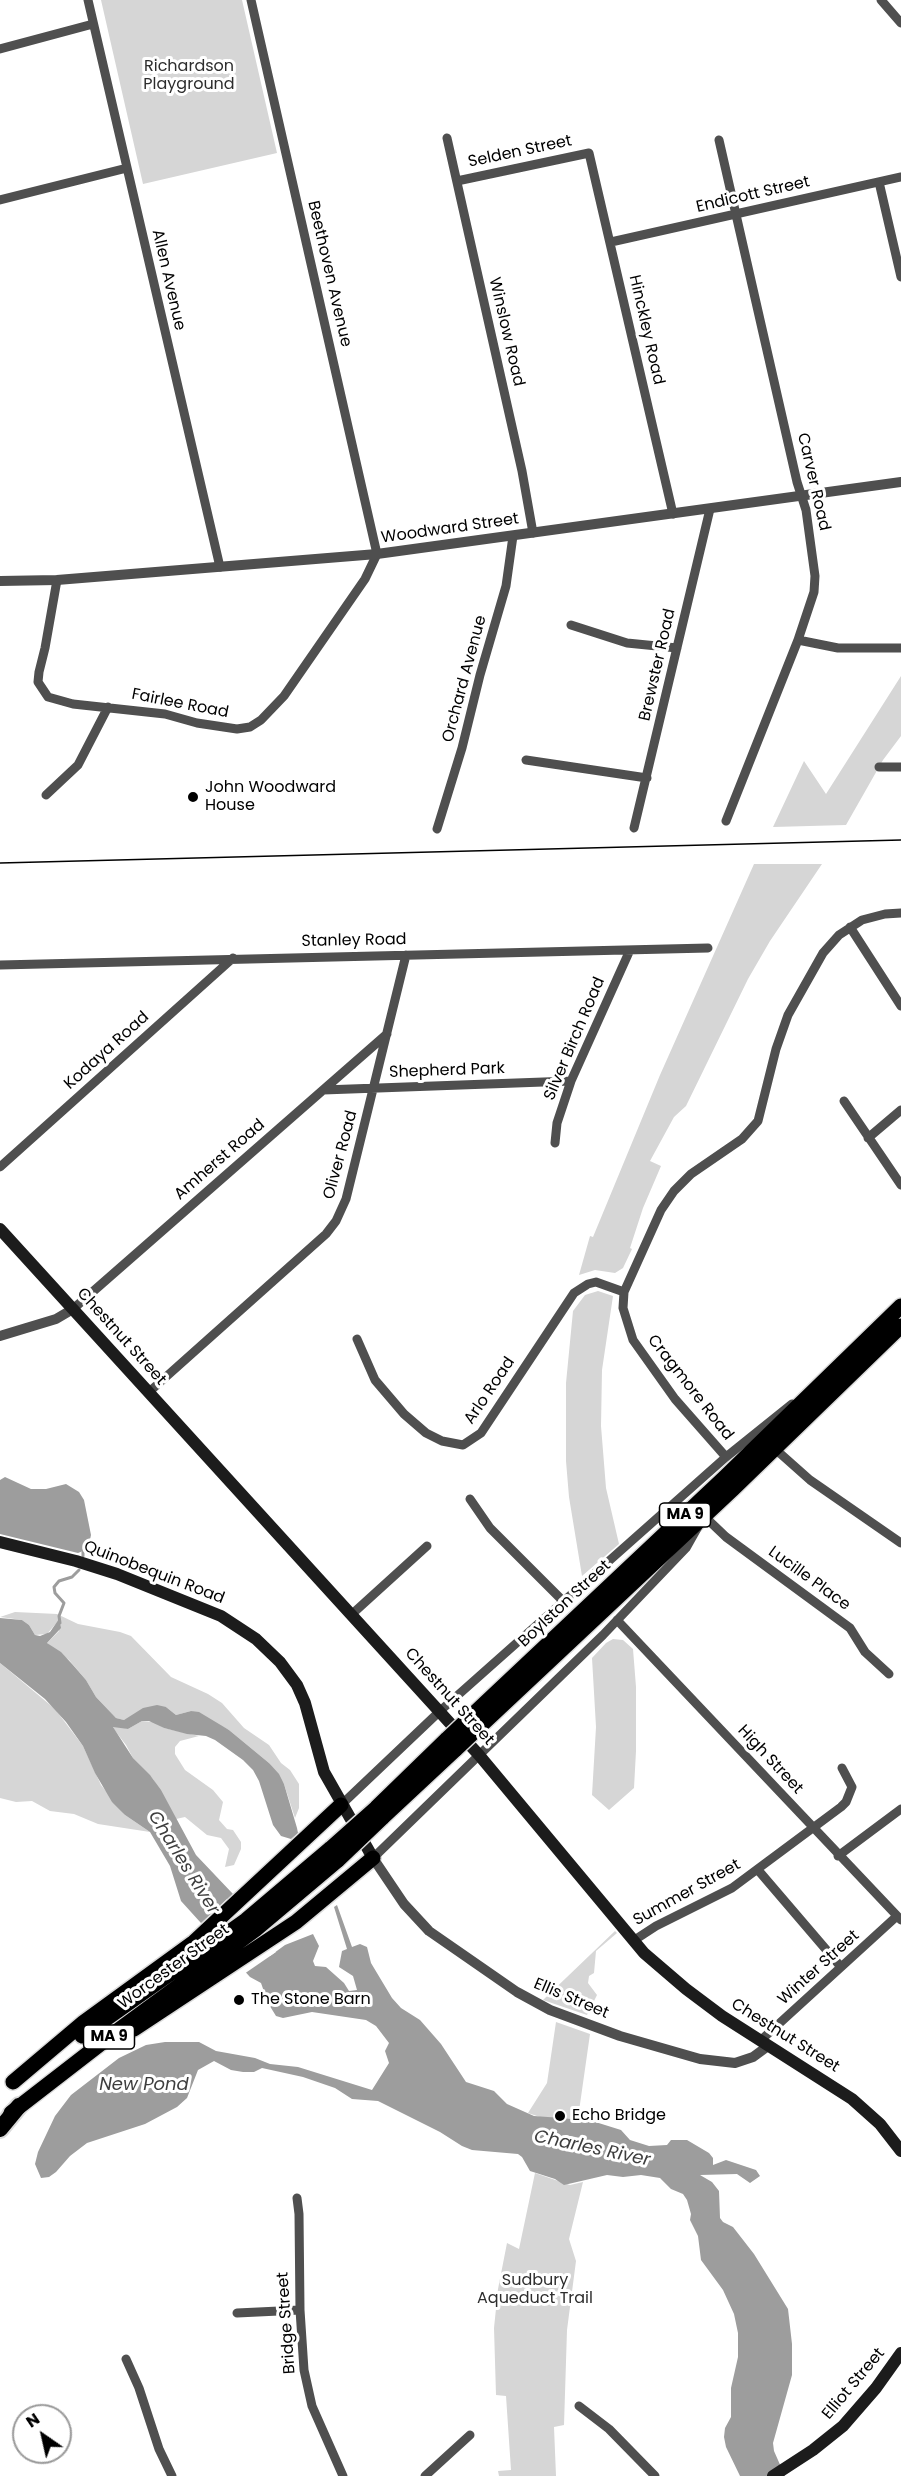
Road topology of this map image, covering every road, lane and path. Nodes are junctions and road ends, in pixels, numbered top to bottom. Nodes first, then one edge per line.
1 (88, 0) edge
2 (251, 0) edge
3 (881, 0) edge
4 (901, 23) edge
5 (93, 24) junction
6 (0, 49) edge
7 (447, 138) dead end
8 (719, 140) dead end
9 (589, 153) joint
10 (127, 168) junction
11 (901, 177) edge
12 (458, 181) junction
13 (879, 182) junction
14 (0, 200) edge
15 (736, 214) junction
16 (610, 242) junction
17 (901, 277) edge
18 (901, 482) edge
19 (802, 496) junction
20 (710, 509) junction
21 (673, 514) junction
22 (533, 533) junction
23 (513, 536) junction
24 (377, 554) junction
25 (220, 567) junction
26 (57, 580) junction
27 (0, 581) edge
28 (570, 625) dead end
29 (798, 640) junction
30 (677, 648) junction
31 (901, 648) edge
32 (108, 707) junction
33 (526, 760) dead end
34 (879, 767) dead end
35 (901, 767) edge
36 (647, 778) junction
37 (46, 795) dead end
38 (726, 821) dead end
39 (634, 828) dead end
40 (437, 829) dead end
41 (901, 913) edge
42 (850, 927) junction
43 (708, 948) dead end
44 (630, 950) junction
45 (406, 955) junction
46 (233, 958) junction
47 (0, 965) edge
48 (901, 1006) edge
49 (387, 1034) junction
50 (571, 1082) junction
51 (374, 1088) junction
52 (324, 1090) junction
53 (844, 1101) dead end
54 (901, 1110) edge
55 (868, 1138) junction
56 (555, 1143) dead end
57 (0, 1167) edge
58 (901, 1185) edge
59 (0, 1229) edge
60 (624, 1293) junction
61 (901, 1306) edge
62 (73, 1309) junction
63 (901, 1326) edge
64 (0, 1336) edge
65 (357, 1339) dead end
66 (830, 1374) junction
67 (148, 1392) junction
68 (774, 1448) junction
69 (726, 1457) junction
70 (470, 1499) dead end
71 (704, 1516) junction
72 (0, 1542) edge
73 (901, 1543) edge
74 (427, 1546) dead end
75 (564, 1602) junction
76 (351, 1615) junction
77 (617, 1620) junction
78 (889, 1674) dead end
79 (440, 1711) junction
80 (471, 1726) junction
81 (479, 1755) junction
82 (842, 1768) dead end
83 (341, 1805) junction
84 (901, 1809) edge
85 (813, 1829) junction
86 (838, 1856) junction
87 (373, 1858) junction
88 (758, 1870) junction
89 (899, 1918) edge
90 (251, 1925) joint
91 (633, 1941) junction
92 (216, 1950) junction
93 (841, 1967) junction
94 (764, 2044) junction
95 (6, 2087) edge
96 (19, 2106) junction
97 (0, 2121) edge
98 (0, 2129) edge
99 (901, 2151) edge
100 (297, 2198) dead end
101 (300, 2310) junction
102 (237, 2313) dead end
103 (901, 2354) edge
104 (126, 2359) dead end
105 (579, 2406) dead end
106 (470, 2435) dead end
107 (172, 2476) edge
108 (344, 2476) edge
109 (425, 2476) edge
110 (655, 2476) edge
111 (773, 2476) edge

1 - 5 street, Allen Avenue
2 - 24 street, Beethoven Avenue
3 - 4 street
5 - 6 street
5 - 10 street, Allen Avenue
7 - 12 street, Winslow Road
8 - 15 street, Carver Road
9 - 12 street, Selden Street
9 - 16 street, Hinckley Road
10 - 14 street
10 - 25 street, Allen Avenue
11 - 13 street, Endicott Street
12 - 22 street, Winslow Road
13 - 15 street, Endicott Street
13 - 17 street
15 - 16 street, Endicott Street
15 - 19 street, Carver Road
16 - 21 street, Hinckley Road
18 - 19 street, Woodward Street
19 - 20 street, Woodward Street
19 - 29 street, Carver Road
20 - 21 street, Woodward Street
20 - 30 street, Brewster Road
21 - 22 street, Woodward Street
22 - 23 street, Woodward Street
23 - 24 street, Woodward Street
23 - 40 street, Orchard Avenue
24 - 25 street, Woodward Street
24 - 32 street, Fairlee Road
25 - 26 street, Woodward Street
26 - 27 street, Woodward Street
26 - 32 street, Fairlee Road
28 - 30 street
29 - 31 street
29 - 38 street, Carver Road
30 - 36 street, Brewster Road
32 - 37 street
33 - 36 street
34 - 35 street
36 - 39 street, Brewster Road
41 - 42 street
42 - 48 street
42 - 60 street
43 - 44 street, Stanley Road
44 - 45 street, Stanley Road
44 - 50 street, Silver Birch Road
45 - 46 street, Stanley Road
45 - 49 street, Oliver Road
46 - 47 street, Stanley Road
46 - 57 street, Kodaya Road
49 - 51 street, Oliver Road
49 - 52 street, Amherst Road
50 - 51 street, Shepherd Park
50 - 56 street, Silver Birch Road
51 - 52 street, Shepherd Park
51 - 67 street, Oliver Road
52 - 62 street, Amherst Road
53 - 55 street
54 - 55 street
55 - 58 street
59 - 62 main road, Chestnut Street
60 - 65 street, Arlo Road
60 - 69 street, Cragmore Road
61 - 66 highway, Boylston Street / MA 9
62 - 64 street
62 - 67 main road, Chestnut Street
63 - 68 highway, Boylston Street / MA 9
66 - 69 street
66 - 80 highway, Boylston Street / MA 9
67 - 76 main road, Chestnut Street
68 - 71 highway, Boylston Street / MA 9
68 - 73 street
69 - 75 street
70 - 75 street
71 - 77 street
71 - 78 street, Lucille Place
71 - 80 highway, Boylston Street / MA 9
72 - 83 main road, Quinobequin Road
74 - 76 street
75 - 79 street
76 - 79 main road, Chestnut Street
77 - 81 street
77 - 85 street, High Street
79 - 81 main road, Chestnut Street
79 - 83 street
80 - 90 highway, Boylston Street / MA 9, bridge
81 - 87 street
81 - 91 main road, Chestnut Street
82 - 85 street, Summer Street
83 - 87 main road, Quinobequin Road
83 - 92 highway
84 - 86 street
85 - 86 street, High Street
85 - 88 street, Summer Street
86 - 89 street, High Street
87 - 92 highway
87 - 94 street, Ellis Street
88 - 91 street, Summer Street
88 - 93 street
89 - 93 street, Winter Street
90 - 92 highway, Worcester Street / MA 9
91 - 94 main road, Chestnut Street
92 - 95 highway, Worcester Street / MA 9
92 - 96 highway, MA 9
93 - 94 street, Winter Street
94 - 99 main road, Chestnut Street
96 - 97 highway, MA 9
96 - 98 highway
100 - 101 street, Bridge Street
101 - 102 street
101 - 108 street, Bridge Street
103 - 111 main road, Elliot Street
104 - 107 street
105 - 110 street
106 - 109 street

